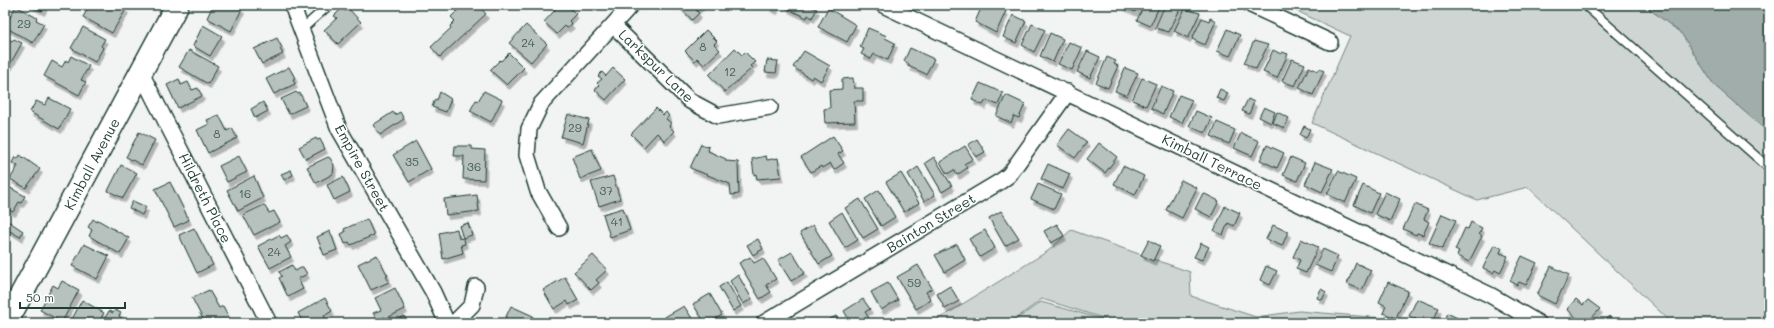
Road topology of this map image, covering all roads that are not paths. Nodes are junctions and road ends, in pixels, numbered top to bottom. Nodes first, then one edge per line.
1 (177, 5) edge
2 (292, 5) edge
3 (329, 5) edge
4 (631, 5) edge
5 (883, 5) edge
6 (1251, 5) edge
7 (1586, 5) edge
8 (613, 25) junction
9 (301, 30) junction
10 (1330, 42) dead end
11 (141, 73) junction
12 (1068, 92) junction
13 (770, 107) dead end
14 (1769, 168) edge
15 (558, 228) dead end
16 (476, 287) dead end
17 (10, 322) edge
18 (270, 323) edge
19 (447, 323) edge
20 (454, 323) edge
21 (764, 323) edge
22 (1538, 323) edge

1 - 11 street, Kimball Avenue
2 - 9 street, Empire Street
3 - 9 lane
4 - 8 street
5 - 12 street, Kimball Terrace
6 - 10 street
7 - 14 lane
8 - 13 street, Larkspur Lane
8 - 15 street
9 - 19 street, Empire Street
11 - 17 street, Kimball Avenue
11 - 18 street, Hildreth Place
12 - 21 street, Bainton Street
12 - 22 street, Kimball Terrace
16 - 20 street

